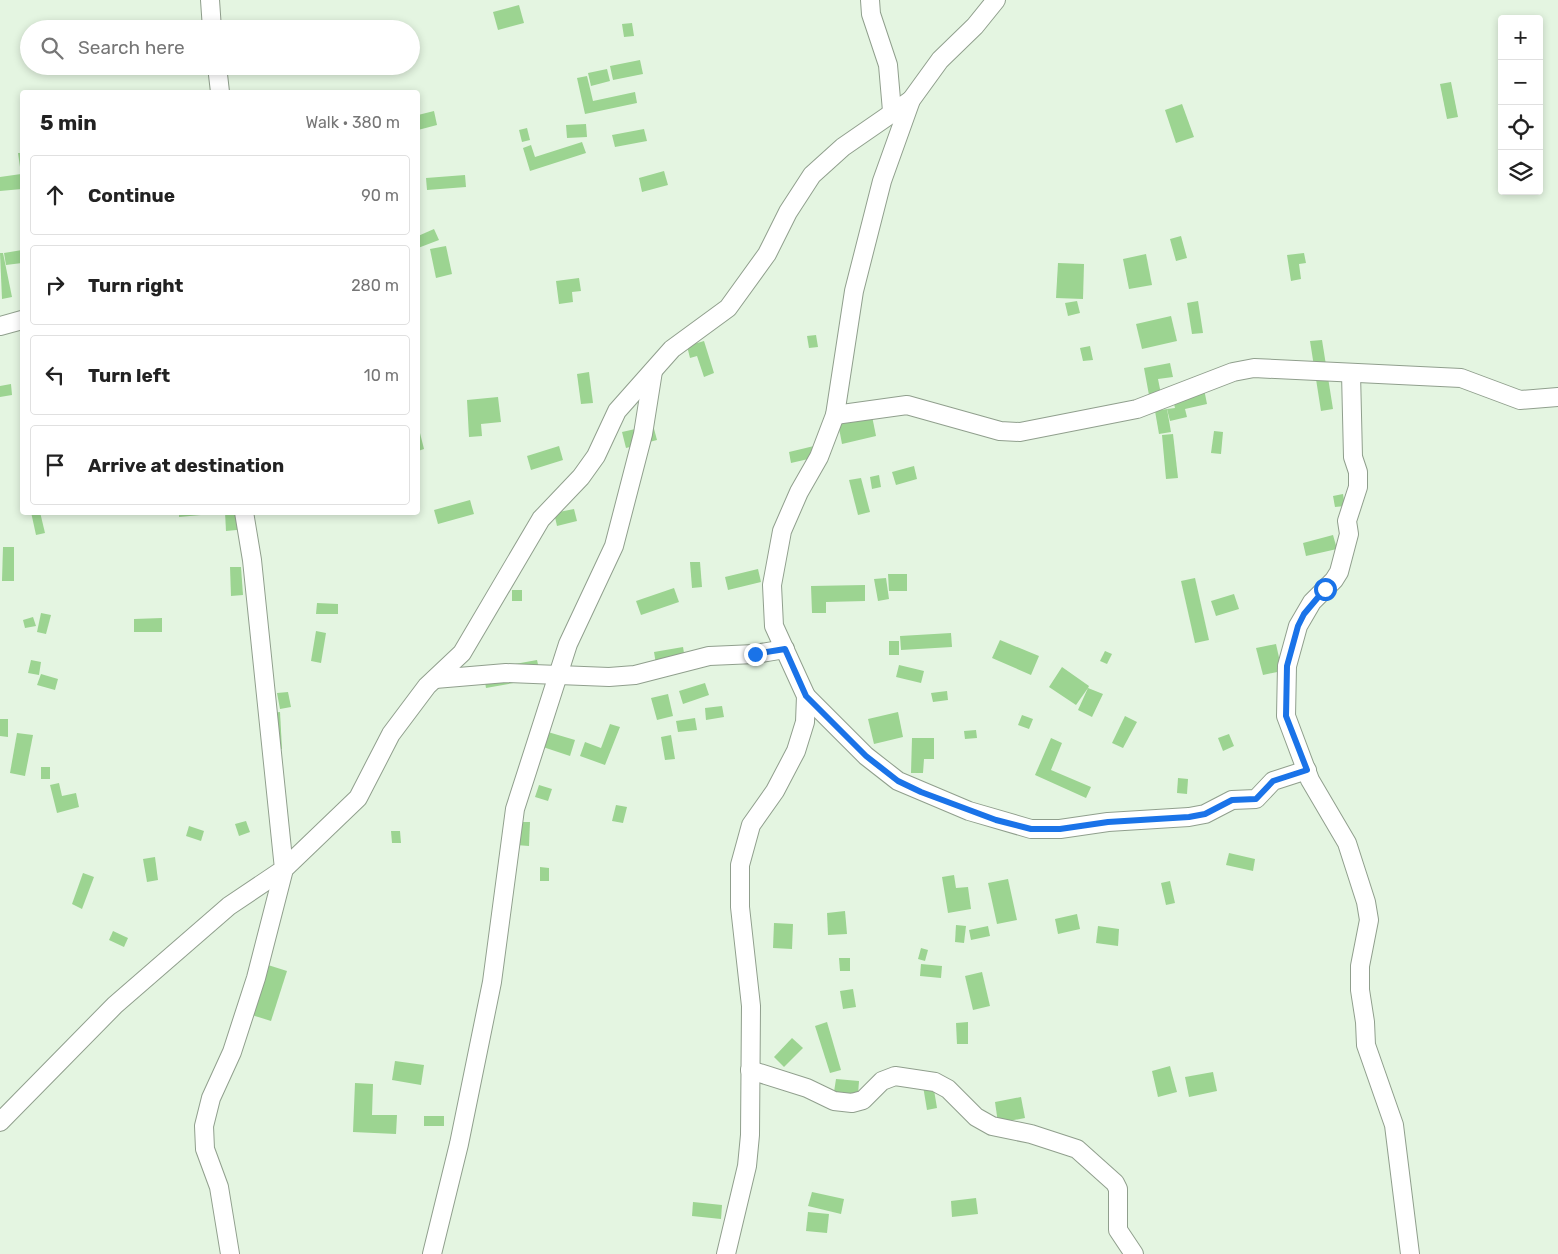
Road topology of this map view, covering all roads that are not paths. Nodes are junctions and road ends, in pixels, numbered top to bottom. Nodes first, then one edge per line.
1 (210, 0) edge
2 (870, 0) edge
3 (996, 0) edge
4 (211, 20) edge
5 (218, 75) edge
6 (220, 90) edge
7 (911, 100) junction
8 (892, 111) junction
9 (20, 321) edge
10 (0, 326) edge
11 (653, 368) junction
12 (1351, 373) junction
13 (1558, 397) edge
14 (835, 415) junction
15 (244, 515) edge
16 (785, 649) junction
17 (560, 675) junction
18 (435, 680) junction
19 (806, 696) junction
20 (1307, 770) junction
21 (284, 869) junction
22 (750, 1070) junction
23 (0, 1122) edge
24 (230, 1254) edge
25 (432, 1254) edge
26 (726, 1254) edge
27 (1134, 1254) edge
28 (1410, 1254) edge

1 - 4 street
2 - 8 street
3 - 7 street
5 - 6 street
7 - 8 street
7 - 14 street
8 - 11 street
9 - 10 street
11 - 17 street
11 - 18 street
12 - 13 street
12 - 14 street
12 - 20 street
14 - 16 street
15 - 21 street
16 - 17 street
16 - 19 street
17 - 18 street
17 - 25 street
18 - 21 street
19 - 20 street
19 - 22 street
20 - 28 street
21 - 23 street
21 - 24 street
22 - 26 street
22 - 27 street

